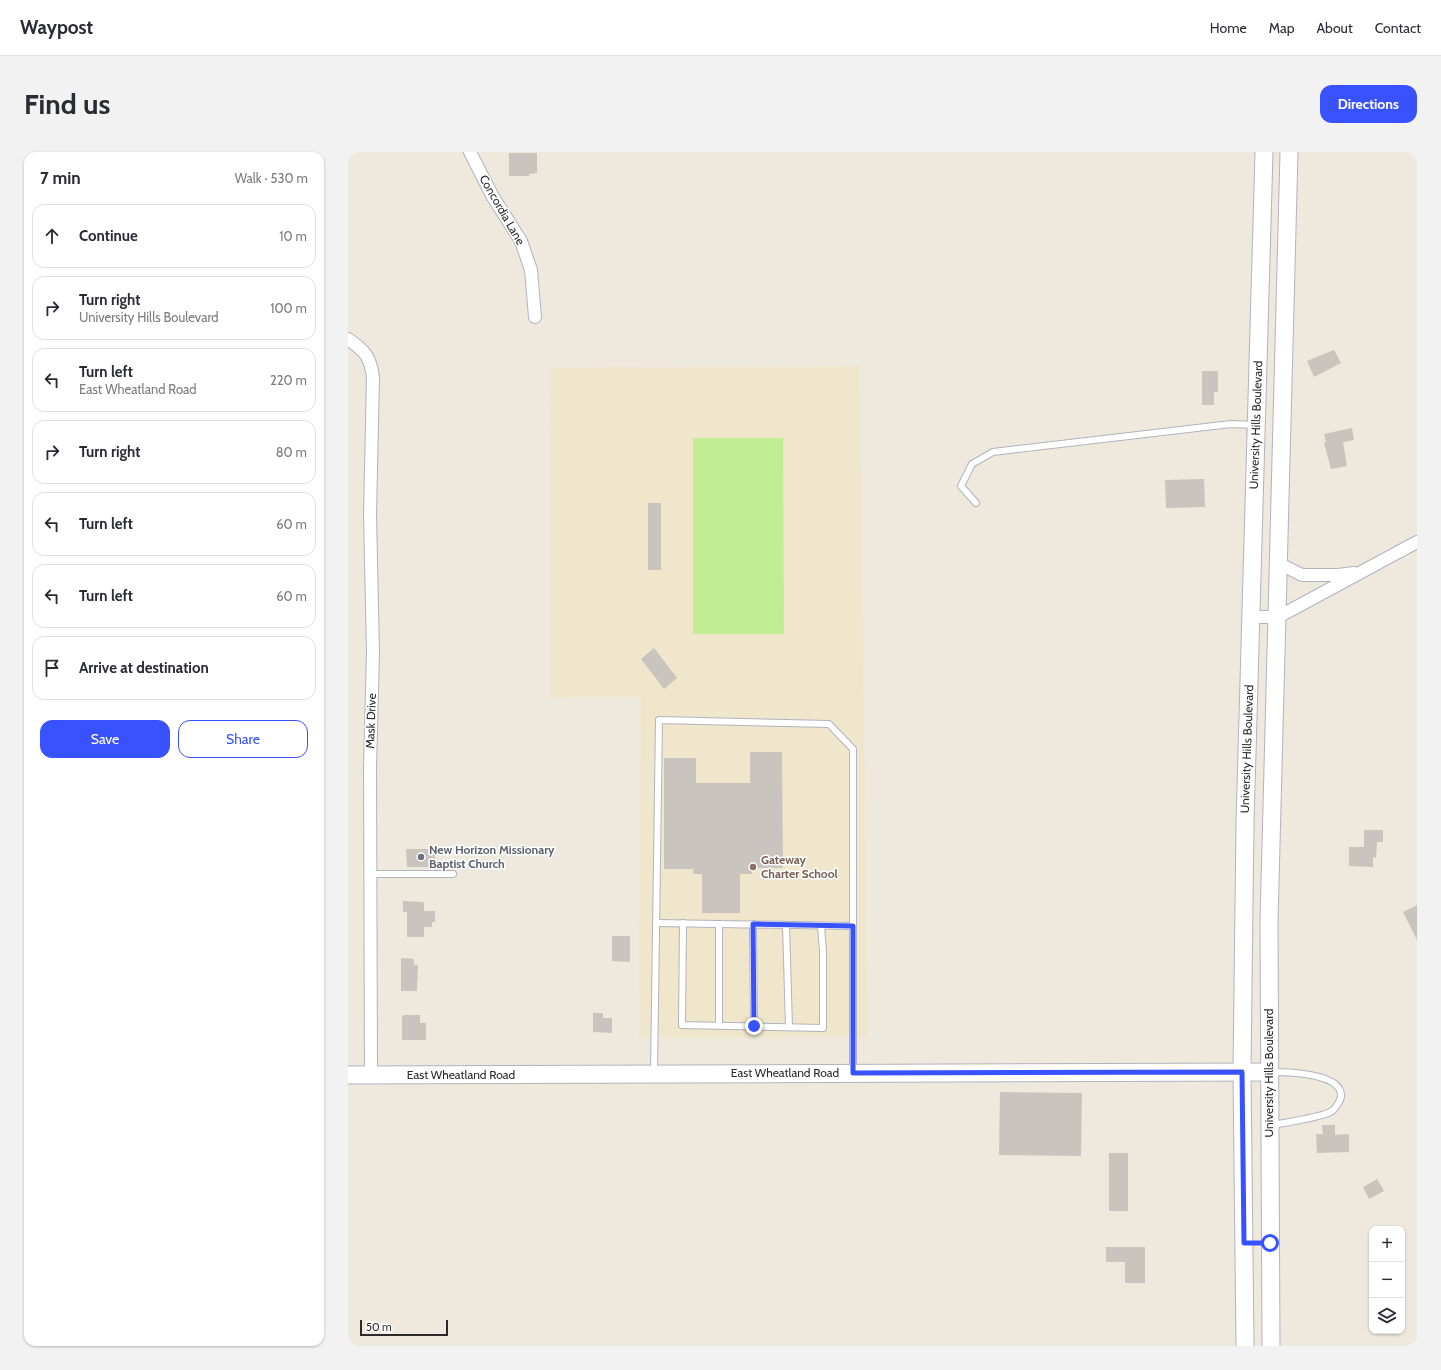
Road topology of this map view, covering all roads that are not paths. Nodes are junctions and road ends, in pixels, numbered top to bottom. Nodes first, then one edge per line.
1 (470, 152) edge
2 (1264, 152) edge
3 (1289, 152) edge
4 (535, 317) dead end
5 (348, 339) edge
6 (1255, 425) junction
7 (1281, 425) junction
8 (976, 503) dead end
9 (1417, 542) edge
10 (1278, 563) junction
11 (1363, 572) junction
12 (1251, 617) junction
13 (1278, 617) junction
14 (370, 874) junction
15 (453, 874) dead end
16 (656, 923) junction
17 (683, 923) junction
18 (719, 924) junction
19 (753, 924) junction
20 (786, 925) junction
21 (821, 926) junction
22 (853, 926) junction
23 (719, 1026) junction
24 (754, 1026) junction
25 (789, 1027) junction
26 (1242, 1072) junction
27 (1269, 1072) junction
28 (654, 1073) junction
29 (853, 1073) junction
30 (348, 1075) edge
31 (372, 1075) junction
32 (1270, 1125) junction
33 (1244, 1203) junction
34 (1270, 1203) junction
35 (1244, 1243) junction
36 (1270, 1243) junction
37 (1245, 1346) edge
38 (1271, 1346) edge

1 - 4 street, Concordia Lane
2 - 6 main road, University Hills Boulevard
3 - 7 main road, University Hills Boulevard
5 - 14 street, Mask Drive
6 - 7 main road
6 - 8 lane
6 - 12 main road, University Hills Boulevard
7 - 10 main road, University Hills Boulevard
9 - 11 street
10 - 11 street
10 - 13 main road, University Hills Boulevard
11 - 13 street
12 - 13 street
12 - 26 main road, University Hills Boulevard
13 - 27 main road, University Hills Boulevard
14 - 15 lane
14 - 31 street, Mask Drive
16 - 17 lane
16 - 22 lane
16 - 28 lane
17 - 18 lane
17 - 23 lane
18 - 19 lane
18 - 23 lane
19 - 20 lane
19 - 24 lane
20 - 21 lane
20 - 25 lane
21 - 22 lane
21 - 25 lane
22 - 29 lane
23 - 24 lane
24 - 25 lane
26 - 27 main road, East Wheatland Road
26 - 29 main road, East Wheatland Road
26 - 33 main road, University Hills Boulevard
27 - 32 main road, University Hills Boulevard
27 - 32 lane
28 - 29 main road, East Wheatland Road
28 - 31 main road, East Wheatland Road
30 - 31 main road, East Wheatland Road
32 - 34 main road, University Hills Boulevard
33 - 34 main road
33 - 35 main road, University Hills Boulevard
34 - 36 main road, University Hills Boulevard
35 - 36 main road
35 - 37 main road, University Hills Boulevard
36 - 38 main road, University Hills Boulevard

